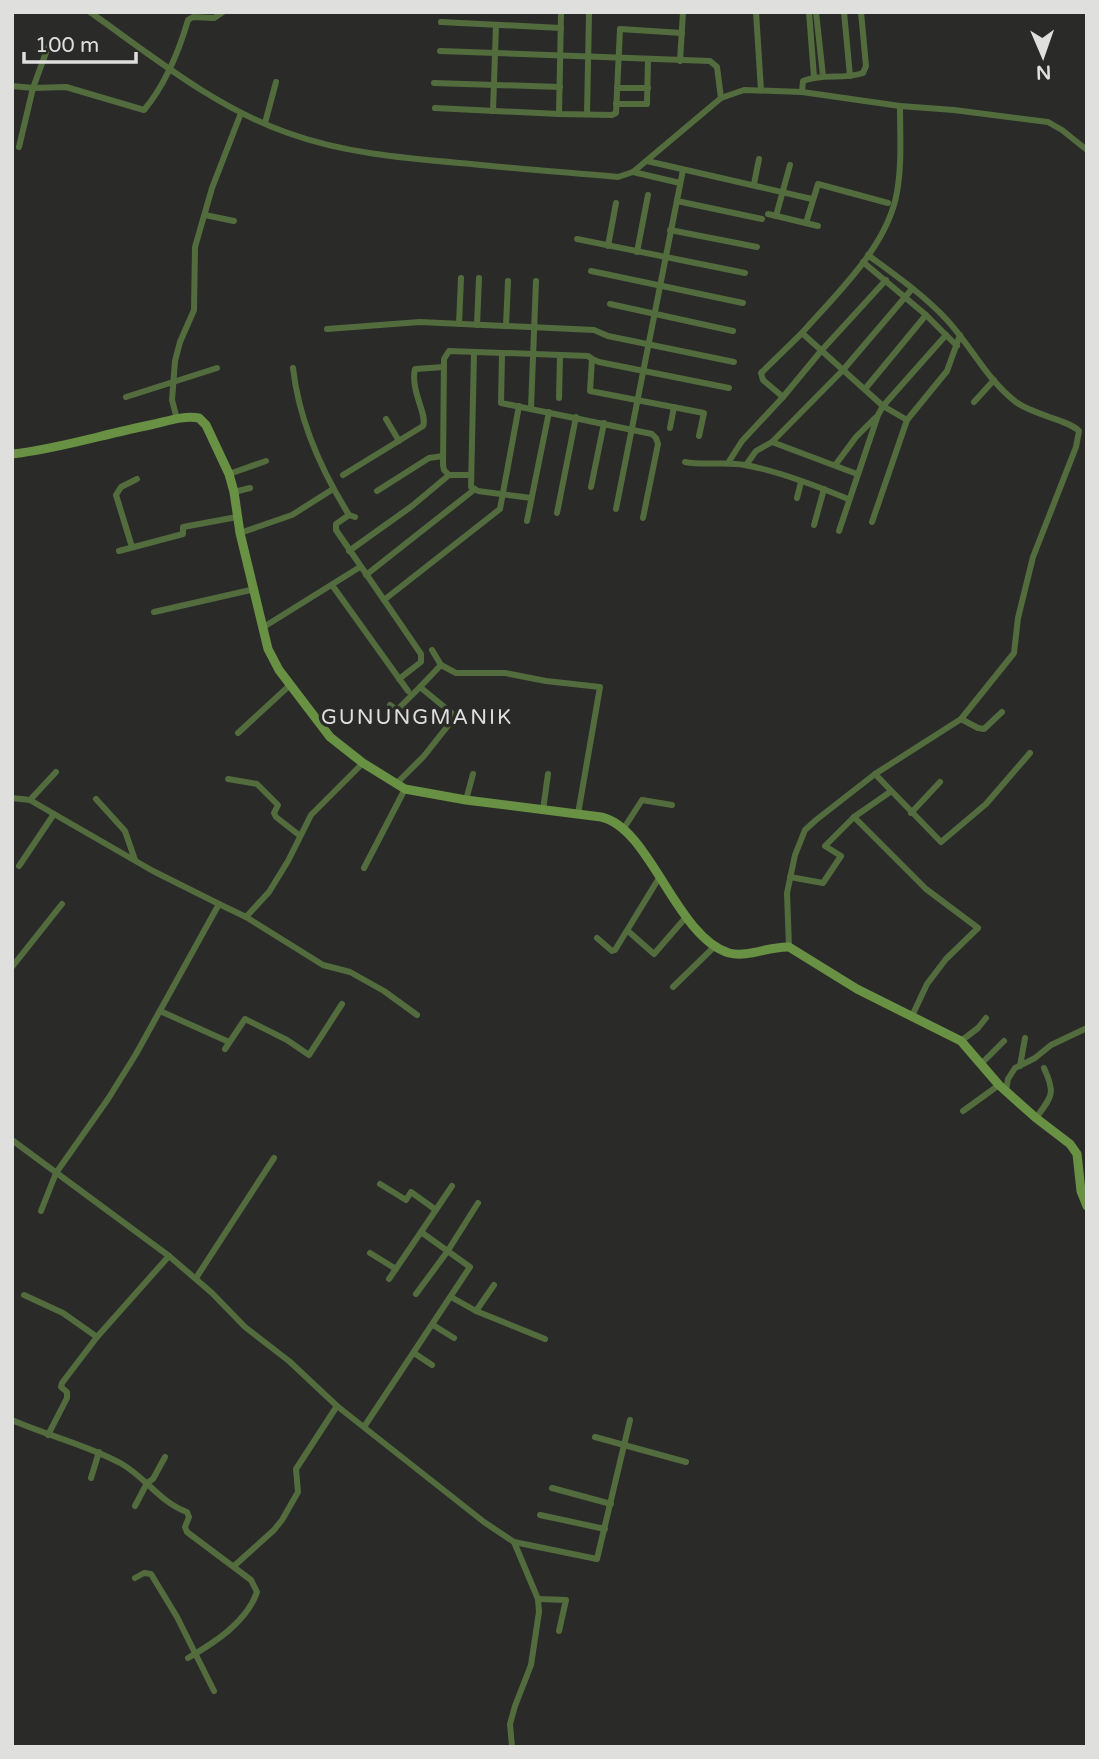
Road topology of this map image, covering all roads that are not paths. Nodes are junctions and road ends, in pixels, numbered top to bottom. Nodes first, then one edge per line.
1 (90, 12) edge
2 (223, 12) edge
3 (682, 12) edge
4 (756, 12) edge
5 (809, 12) edge
6 (816, 12) edge
7 (844, 12) edge
8 (862, 12) edge
9 (589, 14) dead end
10 (561, 15) dead end
11 (441, 22) dead end
12 (496, 25) junction
13 (561, 28) junction
14 (682, 33) junction
15 (48, 47) dead end
16 (440, 51) dead end
17 (495, 54) junction
18 (561, 57) junction
19 (589, 57) junction
20 (617, 58) junction
21 (648, 60) junction
22 (680, 61) junction
23 (170, 67) junction
24 (814, 76) junction
25 (823, 76) junction
26 (850, 76) junction
27 (276, 82) dead end
28 (435, 83) dead end
29 (494, 85) junction
30 (12, 86) edge
31 (560, 87) junction
32 (33, 88) junction
33 (617, 88) junction
34 (648, 88) junction
35 (761, 90) junction
36 (802, 92) junction
37 (721, 97) junction
38 (616, 104) junction
39 (900, 106) junction
40 (435, 108) dead end
41 (493, 111) junction
42 (242, 113) junction
43 (559, 114) junction
44 (587, 114) junction
45 (265, 123) junction
46 (19, 147) dead end
47 (1087, 150) edge
48 (759, 159) dead end
49 (648, 161) junction
50 (790, 166) dead end
51 (683, 170) junction
52 (633, 172) junction
53 (680, 183) junction
54 (754, 184) junction
55 (783, 191) junction
56 (648, 195) dead end
57 (813, 198) junction
58 (677, 201) junction
59 (616, 203) dead end
60 (888, 204) dead end
61 (205, 215) junction
62 (769, 216) junction
63 (234, 221) dead end
64 (806, 223) junction
65 (818, 226) dead end
66 (670, 230) junction
67 (577, 239) dead end
68 (608, 246) junction
69 (757, 247) dead end
70 (637, 252) junction
71 (868, 255) junction
72 (664, 258) junction
73 (863, 262) junction
74 (591, 271) dead end
75 (744, 273) dead end
76 (461, 278) dead end
77 (479, 278) dead end
78 (886, 279) junction
79 (508, 281) dead end
80 (536, 281) dead end
81 (659, 286) junction
82 (912, 289) junction
83 (904, 297) junction
84 (743, 303) dead end
85 (610, 304) dead end
86 (653, 314) junction
87 (926, 315) junction
88 (459, 324) junction
89 (477, 325) junction
90 (506, 326) junction
91 (536, 327) junction
92 (327, 329) dead end
93 (733, 331) dead end
94 (802, 333) junction
95 (946, 335) junction
96 (960, 335) junction
97 (647, 344) junction
98 (957, 346) junction
99 (821, 351) junction
100 (474, 353) junction
101 (502, 354) junction
102 (534, 355) junction
103 (560, 356) junction
104 (592, 359) junction
105 (734, 362) dead end
106 (444, 367) junction
107 (217, 368) dead end
108 (293, 368) dead end
109 (643, 369) junction
110 (843, 370) junction
111 (994, 380) junction
112 (173, 381) junction
113 (729, 388) dead end
114 (865, 388) junction
115 (590, 391) junction
116 (127, 397) dead end
117 (783, 397) junction
118 (559, 398) dead end
119 (589, 400) dead end
120 (637, 400) junction
121 (974, 402) dead end
122 (883, 406) junction
123 (519, 407) junction
124 (674, 407) junction
125 (531, 408) junction
126 (549, 412) junction
127 (704, 413) junction
128 (714, 415) dead end
129 (878, 415) junction
130 (576, 417) junction
131 (177, 419) junction
132 (386, 419) dead end
133 (907, 420) junction
134 (604, 423) junction
135 (670, 428) dead end
136 (631, 429) junction
137 (699, 436) dead end
138 (399, 441) junction
139 (772, 442) junction
140 (12, 454) edge
141 (443, 456) junction
142 (265, 461) dead end
143 (685, 462) dead end
144 (728, 463) junction
145 (836, 464) junction
146 (746, 465) junction
147 (229, 474) junction
148 (857, 474) junction
149 (343, 475) dead end
150 (449, 475) junction
151 (470, 475) junction
152 (137, 479) dead end
153 (801, 482) junction
154 (591, 487) dead end
155 (250, 488) dead end
156 (333, 489) junction
157 (475, 489) junction
158 (824, 489) junction
159 (377, 491) dead end
160 (234, 492) junction
161 (503, 494) junction
162 (531, 498) junction
163 (797, 498) dead end
164 (848, 499) junction
165 (616, 509) dead end
166 (557, 513) dead end
167 (237, 517) junction
168 (643, 518) dead end
169 (527, 521) dead end
170 (872, 522) dead end
171 (814, 525) dead end
172 (839, 531) dead end
173 (240, 533) junction
174 (132, 547) junction
175 (119, 551) dead end
176 (349, 551) junction
177 (360, 567) junction
178 (366, 575) junction
179 (332, 584) junction
180 (255, 589) junction
181 (384, 600) junction
182 (154, 612) dead end
183 (262, 628) junction
184 (432, 650) dead end
185 (441, 666) junction
186 (400, 679) junction
187 (290, 685) junction
188 (420, 687) junction
189 (408, 691) dead end
190 (390, 705) dead end
191 (1002, 712) dead end
192 (961, 719) junction
193 (238, 733) dead end
194 (1030, 753) dead end
195 (363, 763) junction
196 (56, 772) dead end
197 (473, 774) dead end
198 (548, 774) dead end
199 (875, 774) junction
200 (228, 779) dead end
201 (940, 782) dead end
202 (401, 786) junction
203 (890, 792) junction
204 (12, 798) edge
205 (96, 799) dead end
206 (30, 800) junction
207 (466, 800) junction
208 (672, 805) dead end
209 (543, 810) junction
210 (911, 813) junction
211 (54, 814) junction
212 (578, 814) junction
213 (854, 817) junction
214 (624, 828) junction
215 (299, 835) junction
216 (135, 860) junction
217 (19, 866) dead end
218 (364, 868) dead end
219 (790, 877) junction
220 (659, 878) junction
221 (62, 904) dead end
222 (219, 904) junction
223 (687, 916) junction
224 (246, 917) junction
225 (628, 931) junction
226 (597, 938) dead end
227 (715, 946) junction
228 (789, 947) junction
229 (12, 967) edge
230 (673, 987) dead end
231 (342, 1004) dead end
232 (160, 1011) junction
233 (417, 1014) dead end
234 (912, 1016) junction
235 (986, 1018) dead end
236 (1087, 1028) edge
237 (1025, 1038) dead end
238 (961, 1041) junction
239 (1004, 1041) dead end
240 (981, 1064) junction
241 (1020, 1066) junction
242 (1044, 1068) dead end
243 (1002, 1088) junction
244 (963, 1111) dead end
245 (1036, 1118) junction
246 (12, 1140) edge
247 (274, 1158) dead end
248 (56, 1174) junction
249 (380, 1184) dead end
250 (452, 1186) dead end
251 (478, 1203) dead end
252 (1087, 1206) edge
253 (436, 1210) junction
254 (41, 1211) dead end
255 (421, 1232) junction
256 (447, 1252) junction
257 (370, 1253) dead end
258 (169, 1256) junction
259 (396, 1269) junction
260 (195, 1278) junction
261 (389, 1279) dead end
262 (494, 1285) dead end
263 (416, 1294) dead end
264 (23, 1295) dead end
265 (450, 1297) junction
266 (476, 1311) junction
267 (433, 1325) junction
268 (97, 1336) junction
269 (454, 1338) dead end
270 (545, 1339) dead end
271 (414, 1353) junction
272 (432, 1365) dead end
273 (337, 1406) junction
274 (12, 1420) edge
275 (630, 1420) dead end
276 (365, 1427) junction
277 (48, 1435) junction
278 (595, 1437) dead end
279 (626, 1444) junction
280 (99, 1452) junction
281 (165, 1457) dead end
282 (686, 1462) dead end
283 (91, 1478) dead end
284 (147, 1483) junction
285 (552, 1488) dead end
286 (611, 1504) junction
287 (135, 1506) dead end
288 (540, 1515) dead end
289 (605, 1529) junction
290 (514, 1542) junction
291 (234, 1566) junction
292 (135, 1578) dead end
293 (538, 1599) junction
294 (559, 1630) dead end
295 (191, 1656) junction
296 (214, 1691) dead end
297 (512, 1747) edge

1 - 23 street
2 - 23 street
3 - 14 street
4 - 35 street
5 - 24 street
6 - 25 street
7 - 26 street
8 - 26 street
9 - 19 street
10 - 13 street
11 - 12 street
12 - 13 street
12 - 17 street
13 - 18 street
14 - 20 street
14 - 22 street
15 - 32 street
16 - 17 street
17 - 18 street
17 - 29 street
18 - 19 street
18 - 31 street
19 - 20 street
19 - 44 street
20 - 21 street
20 - 33 street
21 - 22 street
21 - 34 street
22 - 37 street
23 - 32 street
23 - 42 street
24 - 25 street
24 - 36 street
25 - 26 street
27 - 45 street
28 - 29 street
29 - 31 street
29 - 41 street
30 - 32 street
31 - 43 street
32 - 46 street
33 - 34 street
33 - 38 street
34 - 38 street
35 - 36 street
35 - 37 street
36 - 39 street
37 - 49 street
38 - 44 street
39 - 47 street
39 - 71 street
40 - 41 street
41 - 43 street
42 - 45 street
42 - 61 street
43 - 44 street
45 - 52 street
48 - 54 street
49 - 51 street
49 - 52 street
50 - 55 street
51 - 53 street
51 - 54 street
52 - 53 street
53 - 58 street
54 - 55 street
55 - 57 street
55 - 62 street
56 - 70 street
57 - 60 street
57 - 64 street
58 - 62 street
58 - 66 street
59 - 68 street
61 - 63 street
61 - 112 street
62 - 64 street
64 - 65 street
66 - 69 street
66 - 72 street
67 - 68 street
68 - 70 street
70 - 72 street
71 - 73 street
71 - 82 street
72 - 75 street
72 - 81 street
73 - 78 street
73 - 94 street
74 - 81 street
76 - 88 street
77 - 89 street
78 - 83 street
78 - 99 street
79 - 90 street
80 - 91 street
81 - 84 street
81 - 86 street
82 - 83 street
82 - 96 street
83 - 87 street
83 - 110 street
85 - 86 street
86 - 93 street
86 - 97 street
87 - 95 street
87 - 114 street
88 - 89 street
88 - 92 street
89 - 90 street
90 - 91 street
91 - 97 street
91 - 102 street
94 - 99 street
94 - 117 street
95 - 98 street
95 - 122 street
96 - 98 street
96 - 111 street
97 - 105 street
97 - 109 street
98 - 133 street
99 - 110 street
99 - 117 street
100 - 101 street
100 - 106 street
100 - 151 street
101 - 102 street
101 - 123 street
102 - 103 street
102 - 125 street
103 - 104 street
103 - 118 street
104 - 109 street
104 - 115 street
106 - 138 street
106 - 141 street
107 - 112 street
108 - 156 street
109 - 113 street
109 - 120 street
110 - 114 street
110 - 139 street
111 - 121 street
111 - 192 street
112 - 116 street
112 - 131 street
114 - 122 street
115 - 119 street
115 - 120 street
117 - 144 street
120 - 124 street
120 - 136 street
122 - 129 street
122 - 133 street
123 - 125 street
123 - 161 street
124 - 127 street
124 - 135 street
125 - 126 street
126 - 130 street
126 - 162 street
127 - 128 street
127 - 137 street
129 - 145 street
129 - 148 street
130 - 134 street
130 - 166 street
131 - 140 street
131 - 147 street
132 - 138 street
133 - 170 street
134 - 136 street
134 - 154 street
136 - 165 street
136 - 168 street
138 - 149 street
139 - 145 street
139 - 146 street
141 - 150 street
141 - 159 street
142 - 147 street
143 - 144 street
144 - 146 street
145 - 148 street
146 - 153 street
147 - 160 street
148 - 164 street
150 - 151 street
150 - 176 street
151 - 157 street
152 - 174 street
153 - 158 street
153 - 163 street
155 - 160 street
156 - 173 street
156 - 176 street
157 - 161 street
157 - 178 street
158 - 164 street
158 - 171 street
160 - 167 street
161 - 162 street
161 - 181 street
162 - 169 street
164 - 172 street
167 - 173 street
167 - 174 street
173 - 180 street
174 - 175 street
176 - 177 street
177 - 178 street
177 - 179 street
178 - 181 street
179 - 183 street
179 - 186 street
180 - 182 street
180 - 183 street
181 - 186 street
183 - 187 street
184 - 185 street
185 - 188 street
185 - 212 street
186 - 189 street
187 - 193 street
187 - 195 street
188 - 190 street
188 - 202 street
191 - 192 street
192 - 199 street
194 - 210 street
195 - 202 street
195 - 215 street
196 - 206 street
197 - 207 street
198 - 209 street
199 - 203 street
199 - 219 street
200 - 215 street
201 - 210 street
202 - 207 street
202 - 218 street
203 - 210 street
203 - 213 street
204 - 206 street
205 - 216 street
206 - 211 street
207 - 209 street
208 - 214 street
209 - 212 street
211 - 216 street
211 - 217 street
212 - 214 street
213 - 219 street
213 - 234 street
214 - 220 street
215 - 224 street
216 - 222 street
219 - 228 street
220 - 223 street
220 - 225 street
221 - 229 street
222 - 224 street
222 - 232 street
223 - 225 street
223 - 227 street
224 - 233 street
225 - 226 street
227 - 228 street
227 - 230 street
228 - 234 street
231 - 232 street
232 - 248 street
234 - 238 street
235 - 238 street
236 - 241 street
237 - 241 street
238 - 240 street
239 - 240 street
240 - 243 street
241 - 243 street
242 - 245 street
243 - 244 street
243 - 245 street
245 - 252 street
246 - 248 street
247 - 260 street
248 - 254 street
248 - 258 street
249 - 253 street
250 - 253 street
251 - 256 street
253 - 255 street
255 - 256 street
255 - 259 street
256 - 263 street
256 - 265 street
257 - 259 street
258 - 260 street
258 - 268 street
259 - 261 street
260 - 273 street
262 - 266 street
264 - 268 street
265 - 266 street
265 - 267 street
266 - 270 street
267 - 269 street
267 - 271 street
268 - 277 street
271 - 272 street
271 - 276 street
273 - 276 street
273 - 291 street
274 - 277 street
275 - 279 street
276 - 290 street
277 - 280 street
278 - 279 street
279 - 282 street
279 - 286 street
280 - 283 street
280 - 284 street
281 - 284 street
284 - 287 street
284 - 291 street
285 - 286 street
286 - 289 street
288 - 289 street
289 - 290 street
290 - 293 street
291 - 295 street
292 - 295 street
293 - 294 street
293 - 297 street
295 - 296 street

